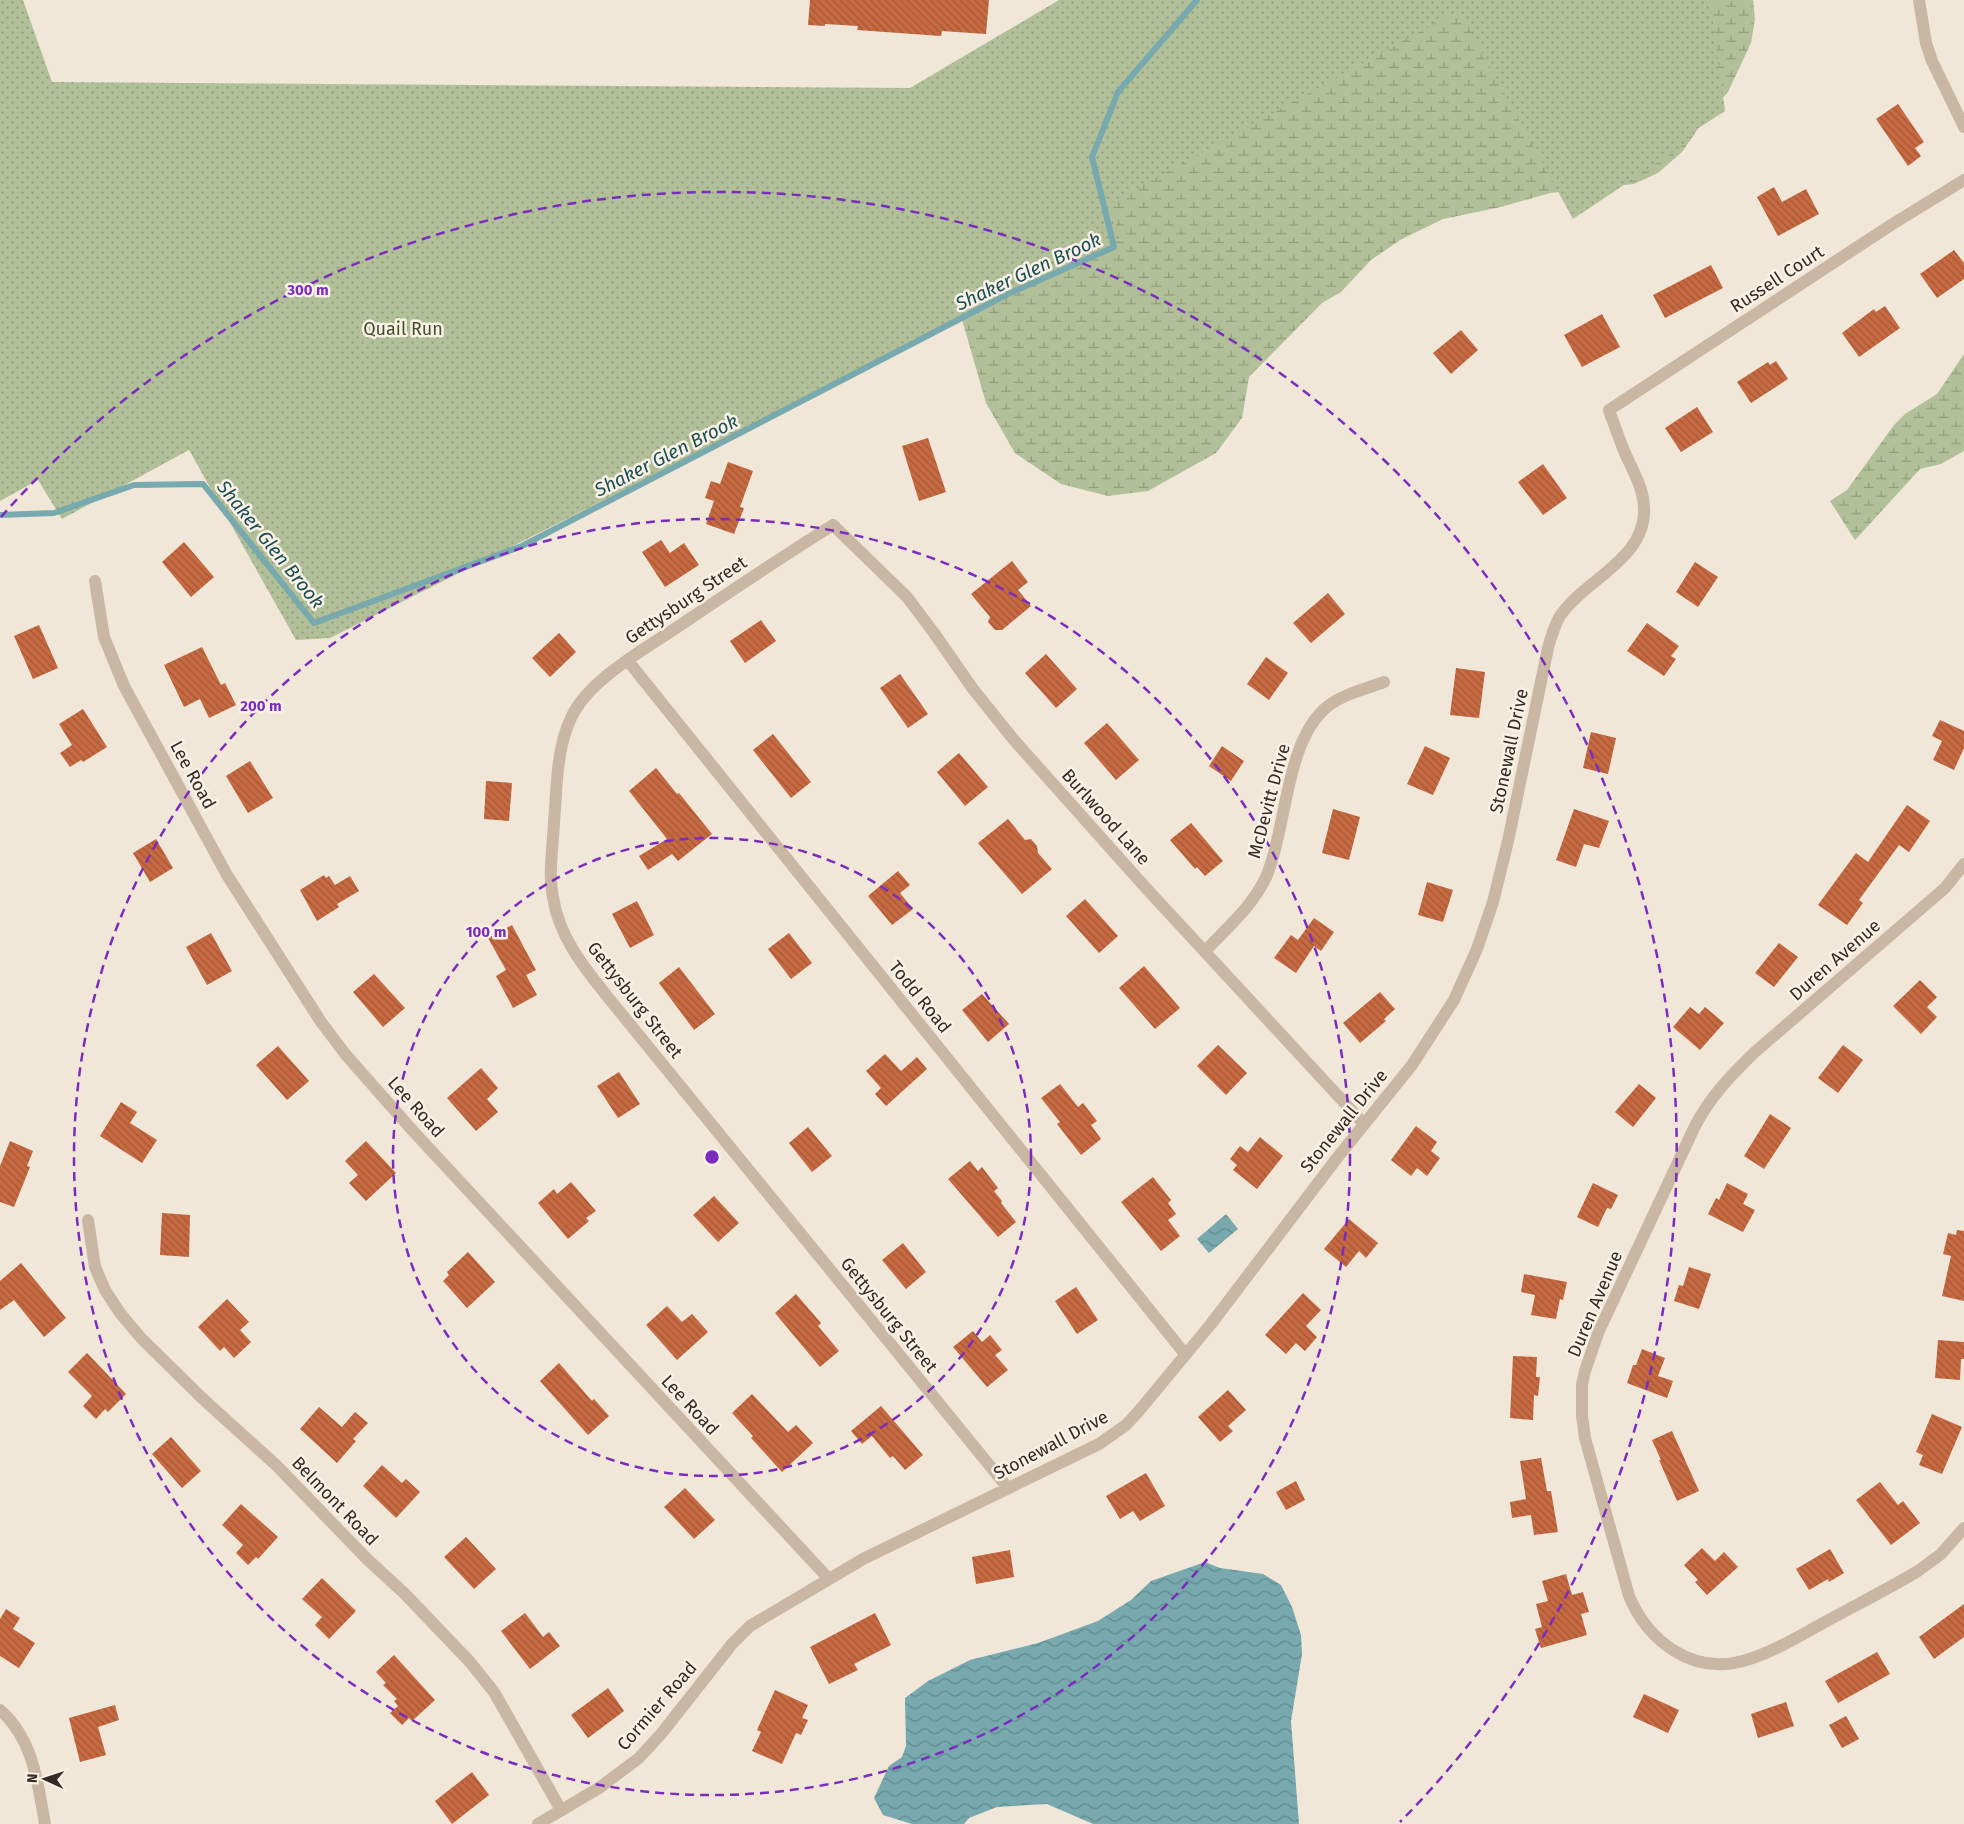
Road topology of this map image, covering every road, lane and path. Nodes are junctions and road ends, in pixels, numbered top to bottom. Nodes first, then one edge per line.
1 (1920, 0) edge
2 (1964, 127) edge
3 (1964, 180) edge
4 (1610, 410) joint
5 (833, 524) joint
6 (94, 581) dead end
7 (628, 661) junction
8 (1384, 682) dead end
9 (1964, 864) edge
10 (1205, 951) junction
11 (1364, 1124) junction
12 (88, 1220) dead end
13 (1185, 1354) junction
14 (1008, 1488) junction
15 (1964, 1528) edge
16 (828, 1578) junction
17 (743, 1632) joint
18 (0, 1710) edge
19 (561, 1810) junction
20 (45, 1824) edge
21 (538, 1824) edge

1 - 2 street
3 - 4 street, Russell Court
4 - 11 street, Stonewall Drive
5 - 7 street, Gettysburg Street
5 - 10 street, Burlwood Lane
6 - 16 street, Lee Road
7 - 13 street, Todd Road
7 - 14 street, Gettysburg Street
8 - 10 street, McDevitt Drive
9 - 15 street, Duren Avenue
10 - 11 street, Burlwood Lane
11 - 13 street, Stonewall Drive
12 - 19 street, Belmont Road
13 - 14 street, Stonewall Drive
14 - 16 street, Stonewall Drive
16 - 17 street, Stonewall Drive
17 - 19 street, Cormier Road
18 - 20 street
19 - 21 street, Cormier Road

